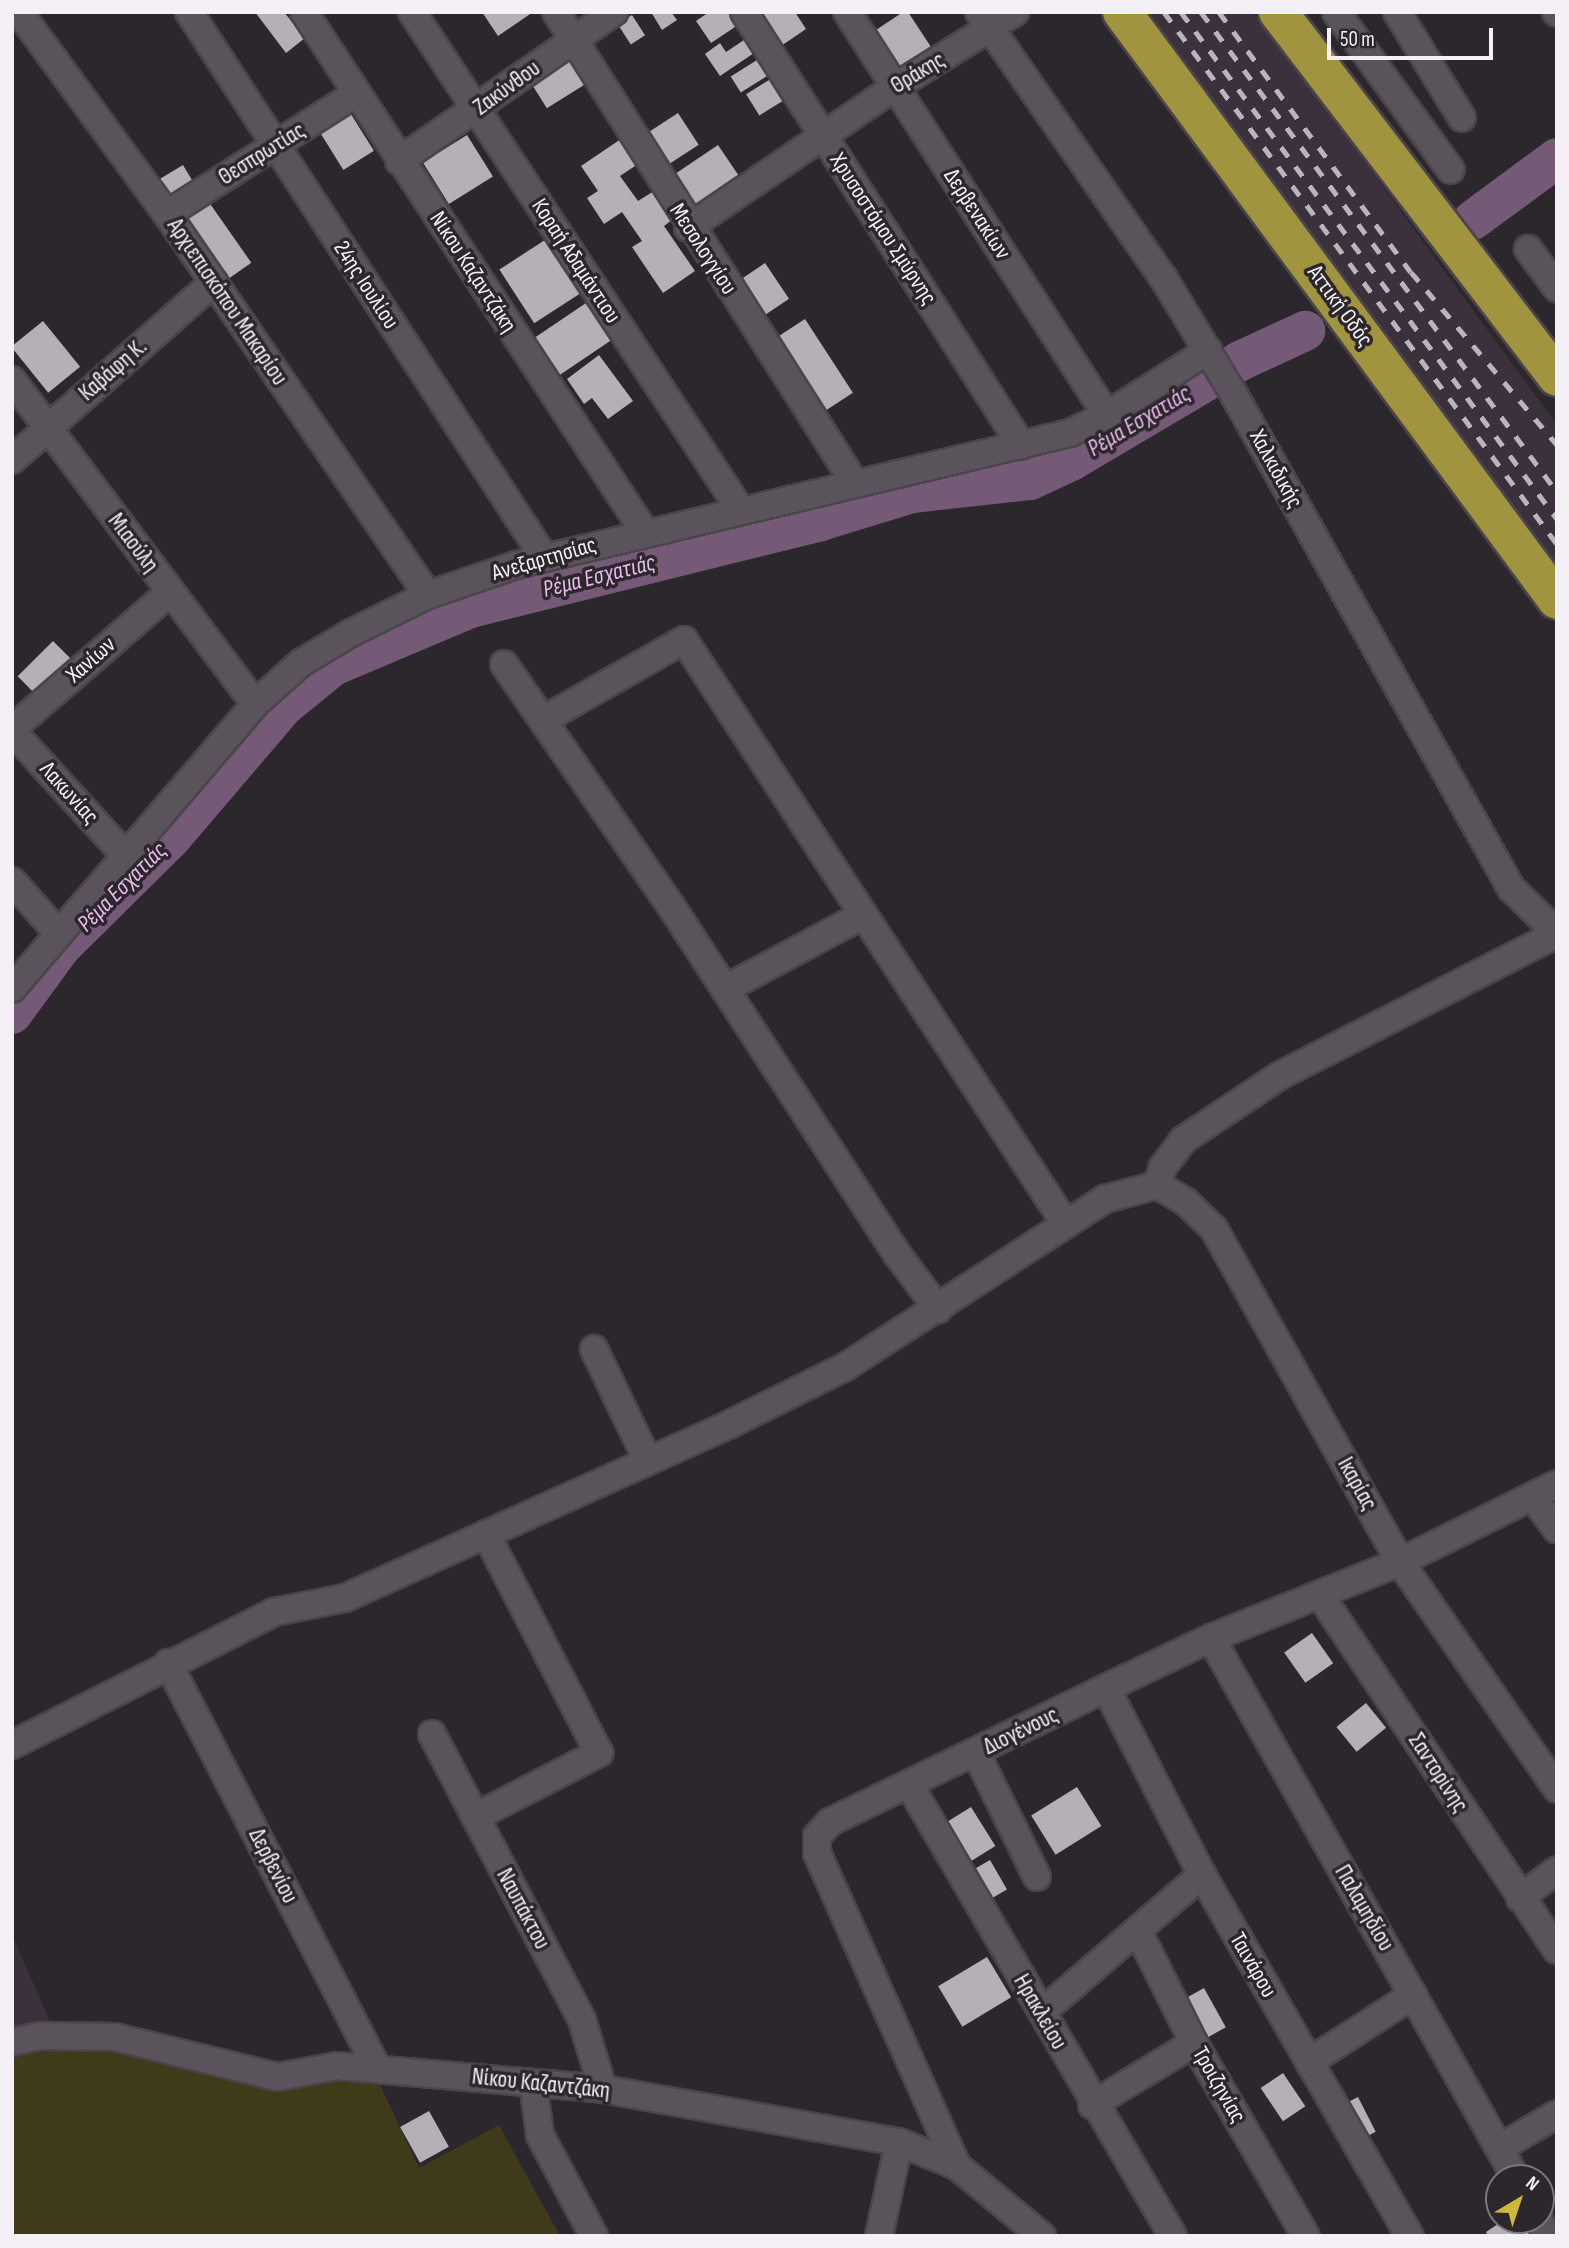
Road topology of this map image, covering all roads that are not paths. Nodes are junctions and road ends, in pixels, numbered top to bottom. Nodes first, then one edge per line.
1 (19, 12) edge
2 (189, 12) edge
3 (304, 12) edge
4 (412, 12) edge
5 (556, 12) edge
6 (614, 12) edge
7 (744, 12) edge
8 (847, 12) edge
9 (1015, 12) edge
10 (1122, 12) edge
11 (1278, 12) edge
12 (1336, 12) edge
13 (1396, 12) edge
14 (985, 21) edge
15 (573, 39) junction
16 (895, 87) junction
17 (357, 93) junction
18 (477, 111) junction
19 (1462, 118) dead end
20 (822, 135) junction
21 (274, 146) junction
22 (399, 161) junction
23 (1451, 170) dead end
24 (167, 214) junction
25 (688, 228) junction
26 (1528, 249) dead end
27 (214, 282) junction
28 (1557, 288) edge
29 (1212, 359) junction
30 (1557, 377) edge
31 (12, 380) edge
32 (1107, 415) junction
33 (47, 428) junction
34 (1022, 446) junction
35 (12, 460) edge
36 (854, 482) junction
37 (740, 509) junction
38 (644, 531) junction
39 (544, 557) junction
40 (170, 592) junction
41 (428, 596) junction
42 (1557, 600) edge
43 (504, 664) dead end
44 (255, 704) junction
45 (542, 720) junction
46 (12, 730) edge
47 (125, 855) junction
48 (12, 881) edge
49 (863, 915) junction
50 (1557, 933) edge
51 (59, 934) junction
52 (12, 989) edge
53 (725, 989) junction
54 (1157, 1185) junction
55 (1065, 1223) junction
56 (938, 1309) junction
57 (594, 1349) dead end
58 (648, 1461) junction
59 (1557, 1484) edge
60 (1534, 1499) junction
61 (1557, 1529) edge
62 (486, 1534) junction
63 (1400, 1562) junction
64 (1320, 1595) junction
65 (1211, 1639) junction
66 (168, 1663) junction
67 (1106, 1688) junction
68 (432, 1734) dead end
69 (12, 1745) edge
70 (976, 1753) junction
71 (910, 1786) junction
72 (1557, 1789) edge
73 (475, 1817) junction
74 (1557, 1870) edge
75 (1202, 1875) junction
76 (1037, 1877) dead end
77 (1520, 1898) junction
78 (1138, 1931) junction
79 (1557, 1950) edge
80 (1413, 1994) junction
81 (1042, 2012) junction
82 (12, 2042) edge
83 (1194, 2043) junction
84 (1309, 2062) junction
85 (377, 2068) junction
86 (533, 2083) junction
87 (603, 2089) junction
88 (1093, 2105) junction
89 (1557, 2114) edge
90 (899, 2142) junction
91 (1500, 2148) junction
92 (1509, 2164) edge
93 (957, 2166) junction
94 (594, 2236) edge
95 (879, 2236) edge
96 (1042, 2236) edge
97 (1173, 2236) edge
98 (1306, 2236) edge
99 (1410, 2236) edge

1 - 24 street, Αρχιεπισκόπου Μακαρίου
2 - 21 street, 24ης Ιουλίου
3 - 17 street, Νίκου Καζαντζάκη
4 - 18 street, Κοραή Αδαμάντιου
5 - 15 street, Μεσολογγίου
6 - 15 street, Ζακύνθου
7 - 20 street, Χρυσοστόμου Σμύρνης
8 - 16 street, Δερβενακίων
9 - 14 street, Θράκης
10 - 42 highway, Αττική Οδός
11 - 30 highway
12 - 23 street
13 - 19 street
14 - 16 street, Θράκης
14 - 29 street, Χαλκιδικής
15 - 18 street, Ζακύνθου
15 - 25 street, Μεσολογγίου
16 - 20 street, Θράκης
16 - 32 street, Δερβενακίων
17 - 21 street, Θεσπρωτίας
17 - 22 street, Νίκου Καζαντζάκη
18 - 22 street, Ζακύνθου
18 - 37 street, Κοραή Αδαμάντιου
20 - 25 street, Θράκης
20 - 34 street, Χρυσοστόμου Σμύρνης
21 - 24 street, Θεσπρωτίας
21 - 39 street, 24ης Ιουλίου
22 - 38 street, Νίκου Καζαντζάκη
24 - 27 street, Αρχιεπισκόπου Μακαρίου
25 - 36 street, Μεσολογγίου
26 - 28 street
27 - 33 street, Καβάφη Κ.
27 - 41 street, Αρχιεπισκόπου Μακαρίου
29 - 32 street, Ανεξαρτησίας
29 - 50 street, Χαλκιδικής
31 - 33 street, Μιαούλη
32 - 34 street, Ανεξαρτησίας
33 - 35 street, Καβάφη Κ.
33 - 40 street, Μιαούλη
34 - 36 street, Ανεξαρτησίας
36 - 37 street, Ανεξαρτησίας
37 - 38 street, Ανεξαρτησίας
38 - 39 street, Ανεξαρτησίας
39 - 41 street, Ανεξαρτησίας
40 - 44 street, Μιαούλη
40 - 46 street, Χανίων
41 - 44 street, Ανεξαρτησίας
43 - 45 street
44 - 47 street, Ανεξαρτησίας
45 - 49 street
45 - 53 street
46 - 47 street, Λακωνίας
47 - 51 street, Ανεξαρτησίας
48 - 51 street
49 - 53 street
49 - 55 street
50 - 54 street
51 - 52 street, Ανεξαρτησίας
53 - 56 street
54 - 55 street
54 - 63 street, Ικαρίας
55 - 56 street
56 - 58 street
57 - 58 street
58 - 62 street
59 - 60 street, Διογένους
60 - 61 street
60 - 63 street, Διογένους
62 - 66 street
62 - 73 street
63 - 64 street, Διογένους
63 - 72 street, Ικαρίας
64 - 65 street, Διογένους
64 - 77 street, Σαντορίνης
65 - 67 street, Διογένους
65 - 80 street, Παλαμηδίου
66 - 69 street
66 - 85 street, Δερβενίου
67 - 70 street, Διογένους
67 - 75 street, Ταινάρου
68 - 73 street, Ναυπάκτου
70 - 71 street, Διογένους
70 - 76 street
71 - 81 street, Ηρακλείου
71 - 93 street, Διογένους
73 - 87 street, Ναυπάκτου
74 - 77 street
75 - 78 street
75 - 84 street, Ταινάρου
77 - 79 street, Σαντορίνης
78 - 81 street
78 - 83 street, Τροιζηνίας
80 - 84 street
80 - 91 street, Παλαμηδίου
81 - 88 street, Ηρακλείου
82 - 85 street, Νίκου Καζαντζάκη
83 - 88 street
83 - 98 street, Τροιζηνίας
84 - 99 street, Ταινάρου
85 - 86 street, Νίκου Καζαντζάκη
86 - 87 street, Νίκου Καζαντζάκη
86 - 94 street
87 - 90 street, Νίκου Καζαντζάκη
88 - 97 street, Ηρακλείου
89 - 91 street
90 - 93 street, Νίκου Καζαντζάκη
90 - 95 street
91 - 92 street, Παλαμηδίου
93 - 96 street, Νίκου Καζαντζάκη

